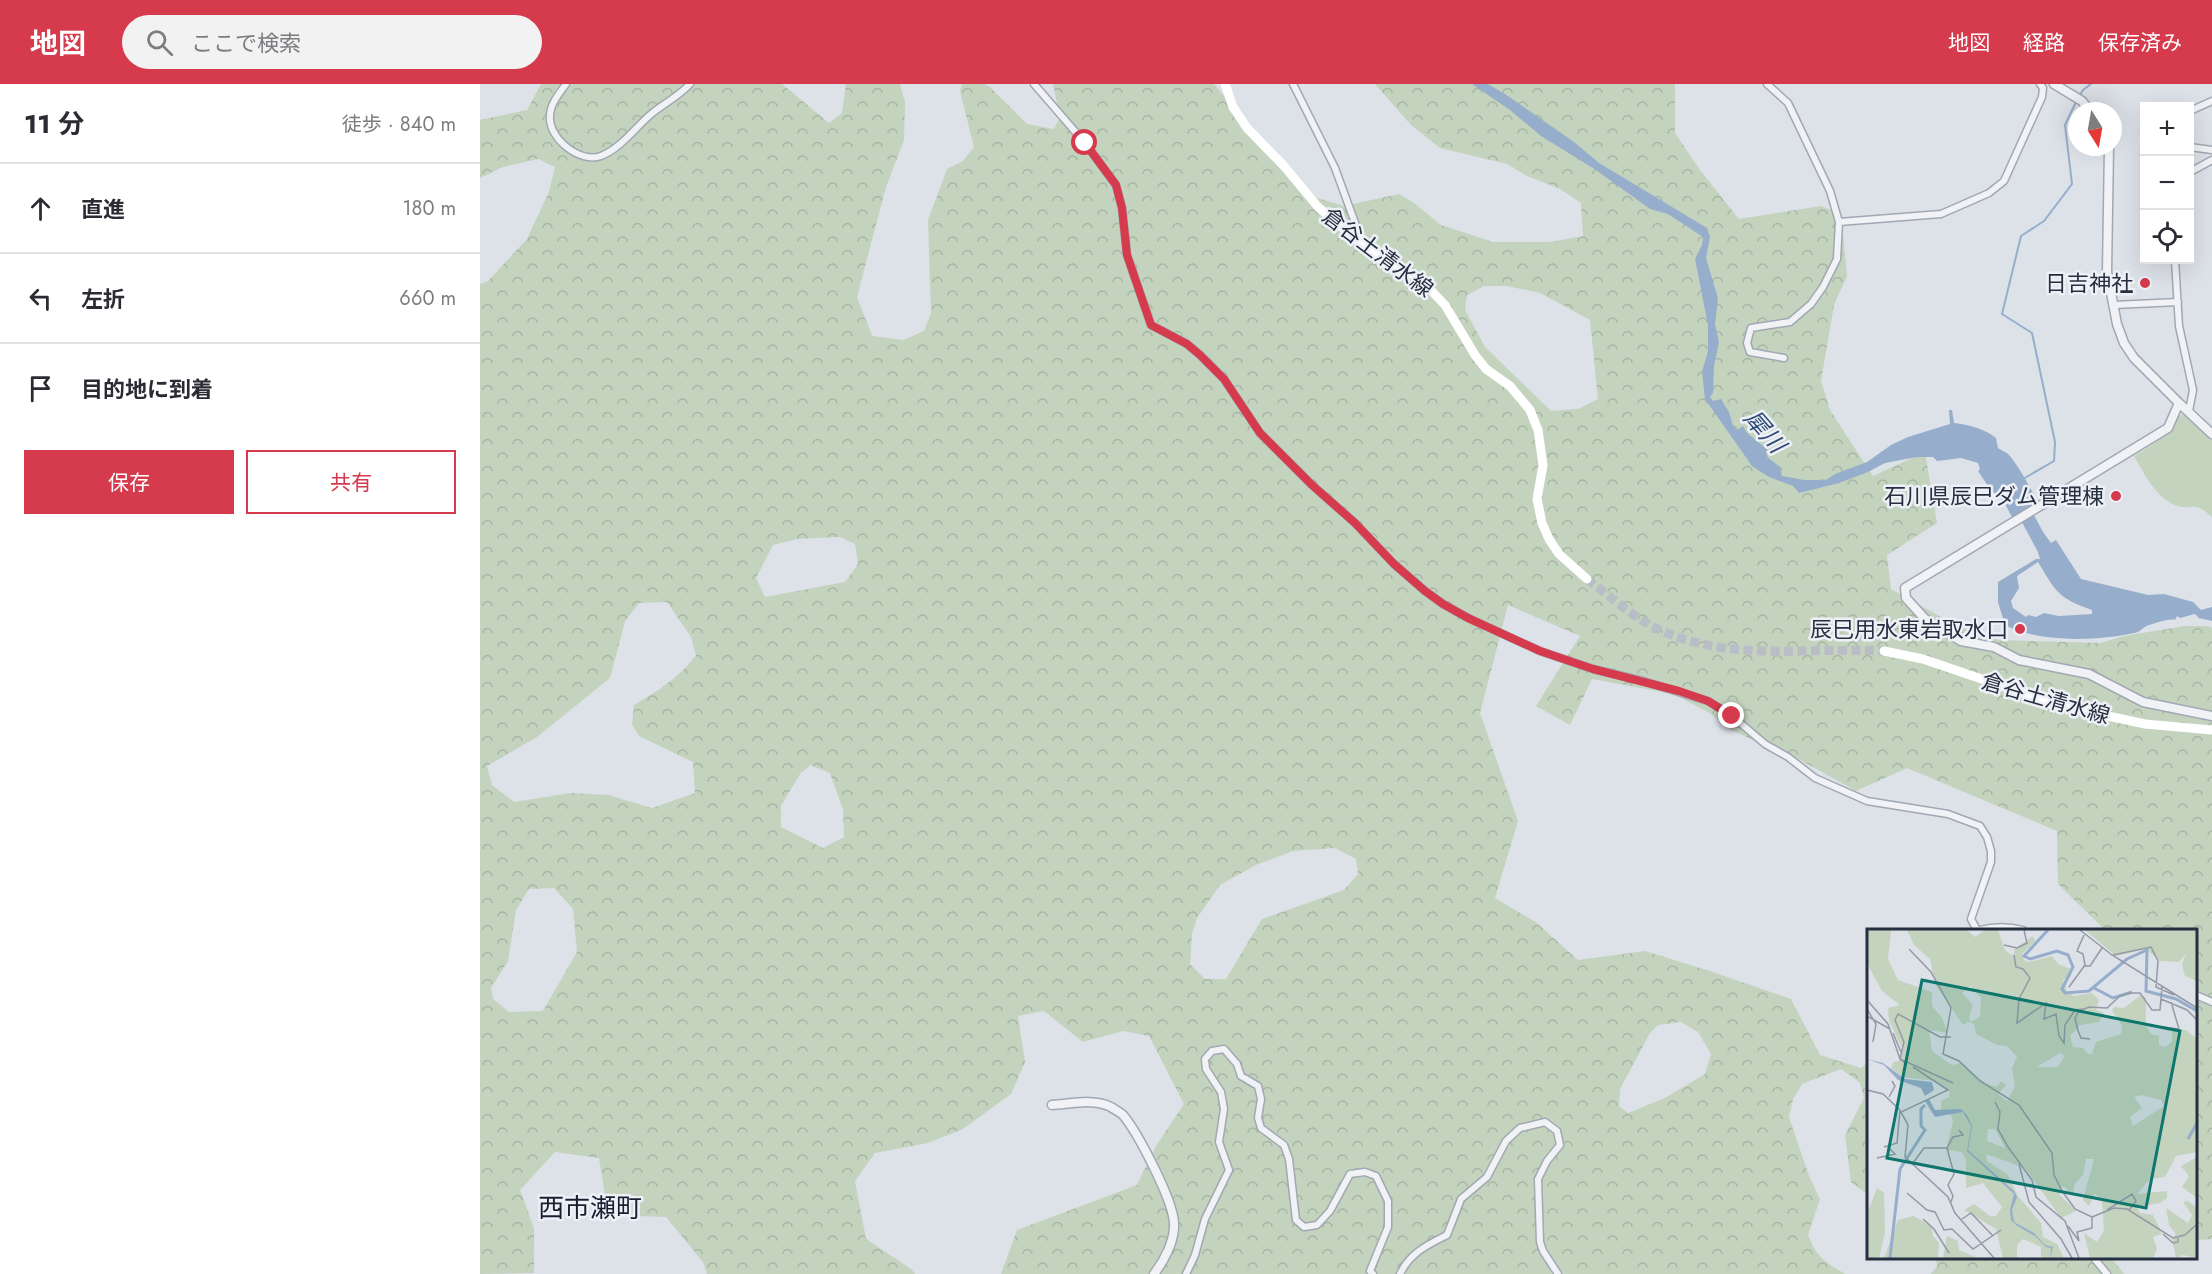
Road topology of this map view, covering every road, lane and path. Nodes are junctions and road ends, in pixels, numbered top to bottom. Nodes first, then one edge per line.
1 (566, 84) edge
2 (690, 84) edge
3 (1034, 84) edge
4 (1225, 84) edge
5 (1293, 84) edge
6 (1767, 84) edge
7 (2040, 84) edge
8 (2054, 84) edge
9 (2212, 101) edge
10 (2083, 102) edge
11 (2194, 109) edge
12 (2194, 148) edge
13 (2212, 150) edge
14 (2109, 156) edge
15 (2212, 160) edge
16 (2194, 170) edge
17 (1839, 222) junction
18 (1363, 245) junction
19 (2175, 264) edge
20 (2178, 302) junction
21 (2114, 305) junction
22 (1784, 358) dead end
23 (2179, 402) junction
24 (2189, 411) junction
25 (2212, 434) edge
26 (1587, 579) tunnel mouth
27 (1884, 651) tunnel mouth
28 (2212, 716) edge
29 (2212, 730) edge
30 (1977, 929) edge
31 (1982, 929) edge
32 (2017, 929) edge
33 (2197, 995) edge
34 (2212, 1002) edge
35 (1052, 1105) dead end
36 (2096, 1259) edge
37 (1154, 1274) edge
38 (1186, 1274) edge
39 (1373, 1274) edge
40 (1400, 1274) edge
41 (1558, 1274) edge
42 (2107, 1274) edge

1 - 2 street
3 - 30 street
4 - 18 main road, 倉谷土清水線
5 - 18 street
6 - 17 street
7 - 17 street
8 - 10 street
9 - 11 street
12 - 13 street
14 - 21 street
15 - 16 street
17 - 22 street
18 - 26 main road, 倉谷土清水線
19 - 20 street
20 - 21 street
20 - 24 street
21 - 23 street
23 - 24 street
23 - 28 street
24 - 25 street
27 - 29 main road, 倉谷土清水線
31 - 32 street
33 - 34 street
35 - 37 street
36 - 42 street
38 - 39 street
40 - 41 street

